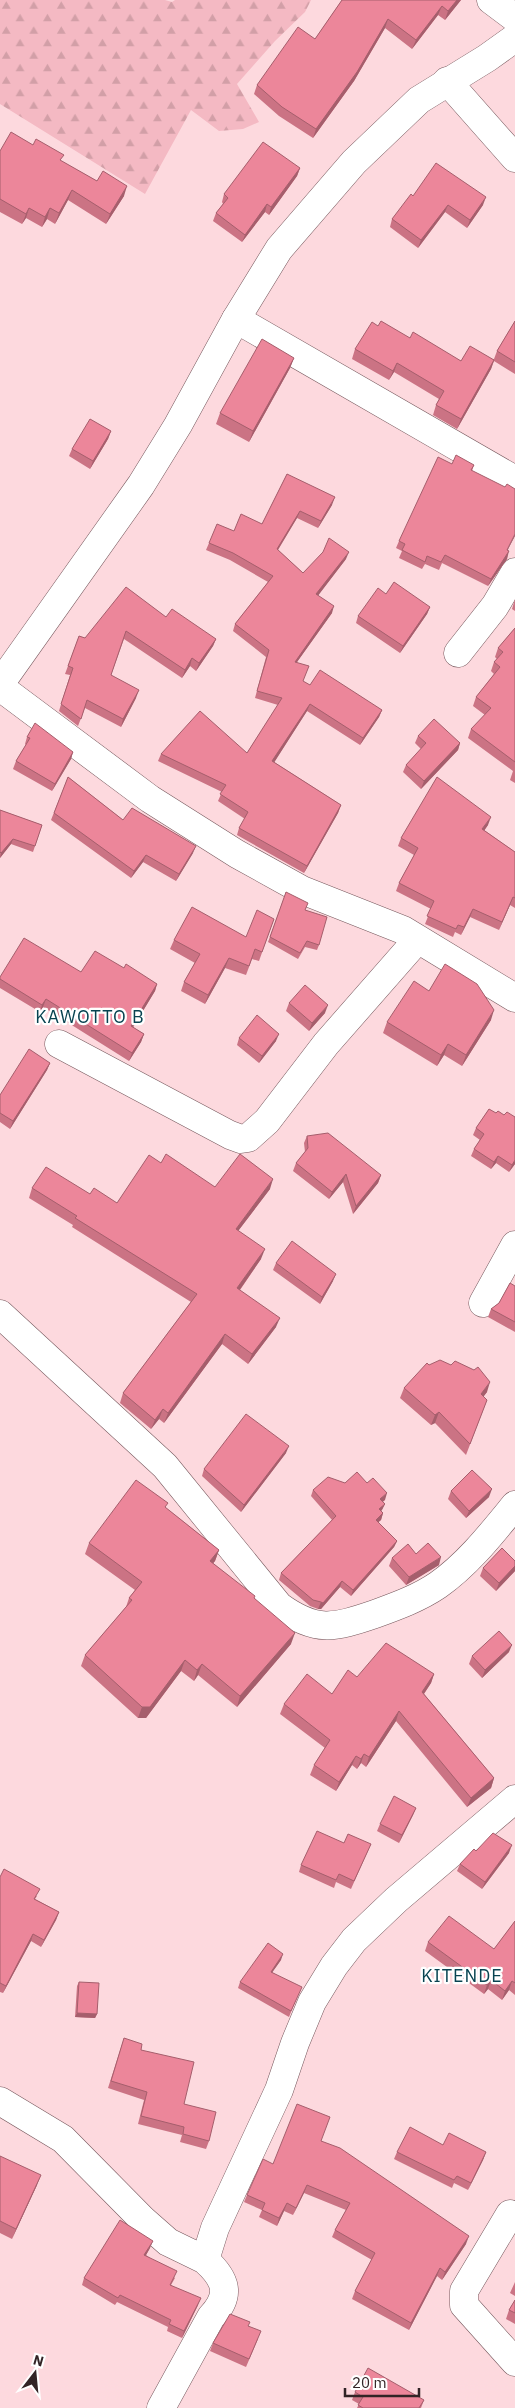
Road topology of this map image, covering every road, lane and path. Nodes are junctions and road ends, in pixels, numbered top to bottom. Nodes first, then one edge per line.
1 (491, 0) edge
2 (515, 18) edge
3 (515, 38) edge
4 (447, 82) junction
5 (515, 158) edge
6 (236, 319) junction
7 (515, 480) edge
8 (515, 572) edge
9 (458, 654) dead end
10 (0, 685) edge
11 (418, 939) junction
12 (515, 998) edge
13 (59, 1044) dead end
14 (515, 1245) edge
15 (483, 1303) dead end
16 (0, 1314) edge
17 (515, 1505) edge
18 (515, 1799) edge
19 (0, 2101) edge
20 (510, 2214) dead end
21 (205, 2260) junction
22 (515, 2362) edge
23 (161, 2408) edge

1 - 2 street
3 - 4 street
4 - 5 street
4 - 6 street
6 - 7 street
6 - 10 street
8 - 9 street
10 - 11 street
11 - 12 street
11 - 13 street
14 - 15 street
16 - 17 street
18 - 21 street
19 - 21 street
20 - 22 street
21 - 23 street

